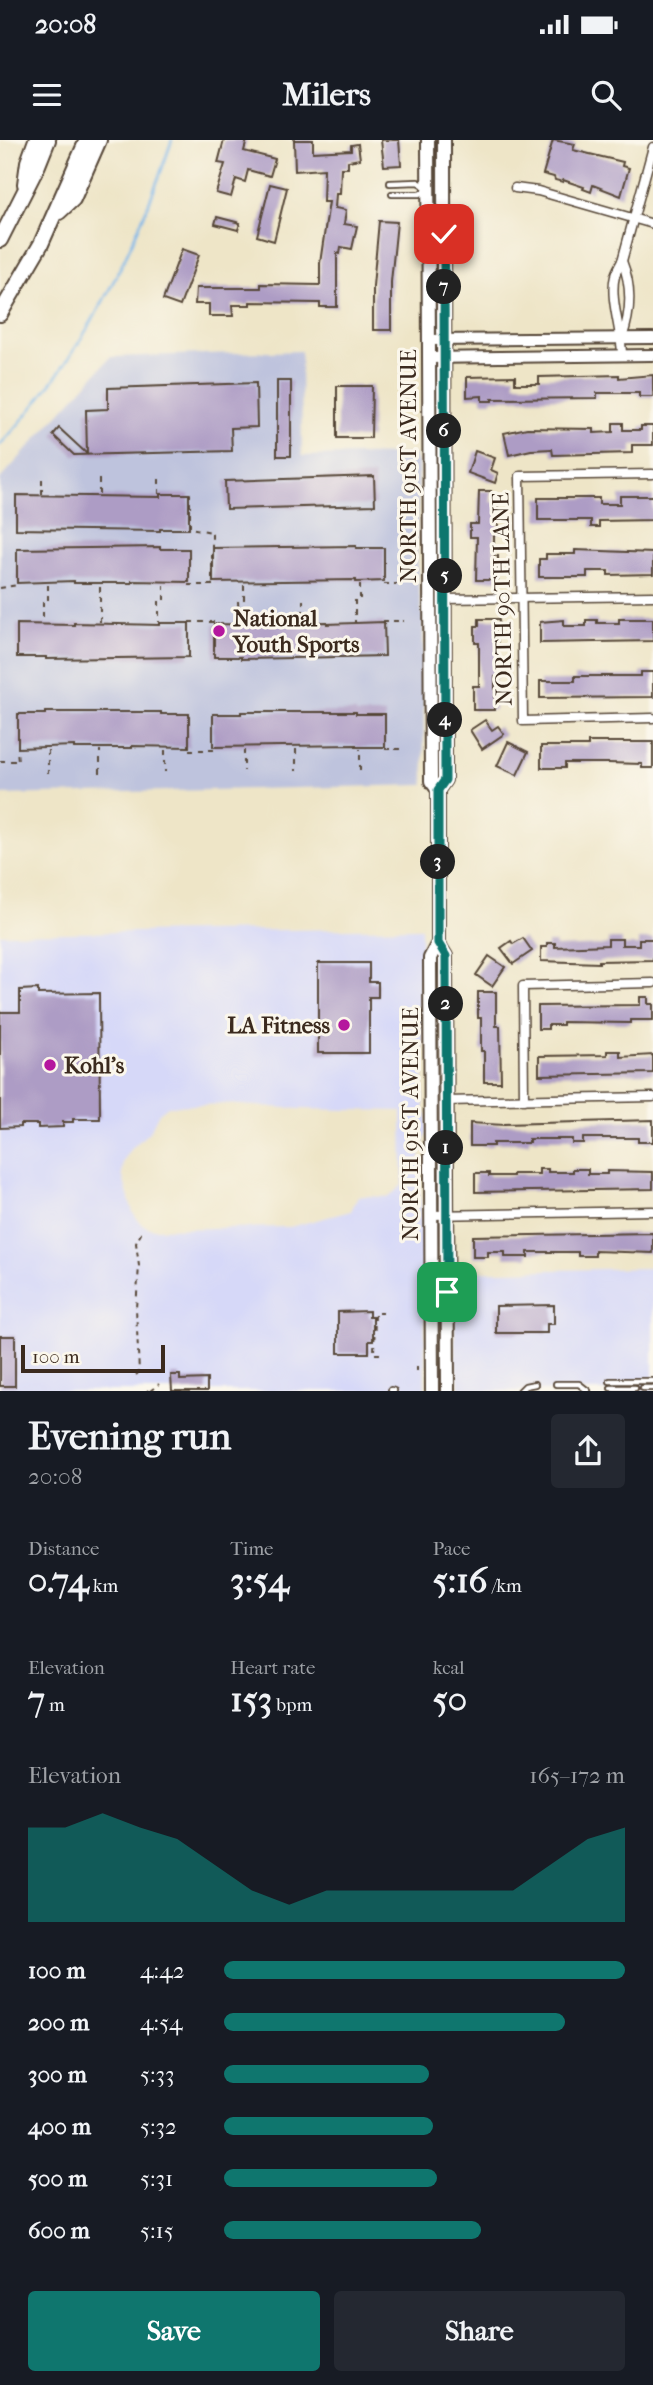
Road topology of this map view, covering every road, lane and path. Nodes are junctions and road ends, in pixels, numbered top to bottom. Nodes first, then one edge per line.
1 (36, 140) edge
2 (48, 140) edge
3 (87, 140) edge
4 (99, 140) edge
5 (428, 140) edge
6 (444, 140) edge
7 (653, 147) edge
8 (390, 183) dead end
9 (443, 187) junction
10 (428, 188) junction
11 (515, 188) dead end
12 (392, 194) dead end
13 (23, 195) junction
14 (53, 218) junction
15 (633, 218) junction
16 (653, 224) edge
17 (0, 240) edge
18 (622, 261) junction
19 (614, 291) junction
20 (629, 291) junction
21 (0, 314) edge
22 (622, 338) junction
23 (653, 338) edge
24 (429, 340) junction
25 (444, 340) junction
26 (622, 355) junction
27 (653, 355) edge
28 (429, 358) junction
29 (444, 358) junction
30 (653, 474) edge
31 (42, 479) dead end
32 (99, 479) dead end
33 (159, 479) dead end
34 (42, 494) dead end
35 (99, 494) dead end
36 (159, 494) dead end
37 (188, 494) dead end
38 (360, 584) dead end
39 (384, 584) dead end
40 (404, 584) dead end
41 (18, 585) dead end
42 (48, 585) dead end
43 (100, 585) dead end
44 (164, 585) dead end
45 (188, 585) dead end
46 (244, 585) dead end
47 (0, 588) edge
48 (653, 596) edge
49 (521, 598) junction
50 (445, 599) junction
51 (303, 600) dead end
52 (355, 600) dead end
53 (360, 600) dead end
54 (430, 600) junction
55 (159, 601) dead end
56 (164, 601) dead end
57 (238, 601) dead end
58 (244, 601) dead end
59 (43, 602) dead end
60 (48, 602) dead end
61 (383, 621) dead end
62 (404, 621) dead end
63 (43, 622) dead end
64 (100, 622) dead end
65 (159, 622) dead end
66 (189, 622) dead end
67 (216, 622) dead end
68 (239, 622) dead end
69 (303, 622) dead end
70 (355, 622) dead end
71 (653, 718) edge
72 (360, 749) dead end
73 (385, 749) dead end
74 (405, 749) dead end
75 (17, 750) dead end
76 (48, 750) dead end
77 (100, 750) dead end
78 (165, 750) dead end
79 (189, 750) dead end
80 (216, 750) dead end
81 (244, 750) dead end
82 (296, 750) dead end
83 (0, 761) edge
84 (360, 770) dead end
85 (244, 771) dead end
86 (296, 771) dead end
87 (100, 772) dead end
88 (165, 772) dead end
89 (48, 773) dead end
90 (438, 790) junction
91 (438, 943) junction
92 (653, 983) edge
93 (431, 1027) junction
94 (653, 1097) edge
95 (524, 1100) junction
96 (446, 1101) junction
97 (653, 1211) edge
98 (431, 1215) junction
99 (446, 1215) junction
100 (143, 1230) dead end
101 (432, 1284) junction
102 (383, 1313) dead end
103 (384, 1354) dead end
104 (417, 1362) dead end
105 (417, 1371) dead end
106 (448, 1373) junction
107 (136, 1375) dead end
108 (610, 1381) dead end
109 (653, 1381) edge
110 (159, 1384) dead end
111 (535, 1384) dead end
112 (556, 1384) dead end
113 (611, 1388) dead end
114 (635, 1388) dead end
115 (643, 1388) dead end
116 (653, 1388) edge
117 (148, 1391) edge
118 (432, 1391) edge
119 (448, 1391) edge
120 (520, 1391) edge
121 (588, 1391) edge

1 - 13 highway
2 - 13 highway
3 - 14 highway
4 - 14 highway
5 - 10 main road, NORTH 91ST AVENUE
6 - 9 main road, NORTH 91ST AVENUE
7 - 15 street
8 - 10 lane
9 - 10 main road
9 - 25 main road, NORTH 91ST AVENUE
10 - 12 lane
10 - 24 main road, NORTH 91ST AVENUE
11 - 15 street
13 - 17 highway
14 - 21 highway
15 - 16 street
15 - 18 street
18 - 19 street
18 - 20 street
19 - 20 street
19 - 22 street
20 - 22 street
22 - 23 street
22 - 25 street
22 - 26 street
24 - 25 street
24 - 28 main road, NORTH 91ST AVENUE
25 - 29 main road, NORTH 91ST AVENUE
26 - 27 street
26 - 29 street
28 - 29 street
28 - 54 main road, NORTH 91ST AVENUE
29 - 50 main road, NORTH 91ST AVENUE
30 - 49 street, NORTH 90TH LANE
31 - 34 path
32 - 35 path
33 - 36 path
37 - 45 path
38 - 53 path
39 - 40 path
41 - 47 path
42 - 60 path
43 - 64 path
44 - 56 path
46 - 58 path
48 - 49 street
49 - 50 street
49 - 71 street, NORTH 90TH LANE
50 - 54 street
50 - 90 main road, NORTH 91ST AVENUE
51 - 69 path
52 - 70 path
54 - 90 main road, NORTH 91ST AVENUE
55 - 65 path
57 - 68 path
59 - 63 path
61 - 62 path
66 - 67 path
72 - 84 path
73 - 74 path
75 - 83 path
76 - 89 path
77 - 87 path
78 - 88 path
79 - 80 path
81 - 85 path
82 - 86 path
90 - 91 main road, NORTH 91ST AVENUE
91 - 93 main road, NORTH 91ST AVENUE
91 - 96 main road, NORTH 91ST AVENUE
92 - 95 street
93 - 96 main road
93 - 98 main road, NORTH 91ST AVENUE
94 - 95 street
95 - 96 street
96 - 99 main road, NORTH 91ST AVENUE
97 - 99 street
98 - 99 street
98 - 101 main road, NORTH 91ST AVENUE
99 - 106 main road, NORTH 91ST AVENUE
100 - 107 path
101 - 106 main road
101 - 118 main road, NORTH 91ST AVENUE
102 - 103 path
104 - 105 path
106 - 119 main road, NORTH 91ST AVENUE
108 - 109 lane
110 - 117 path
111 - 120 lane
112 - 121 lane
113 - 114 lane
115 - 116 lane

